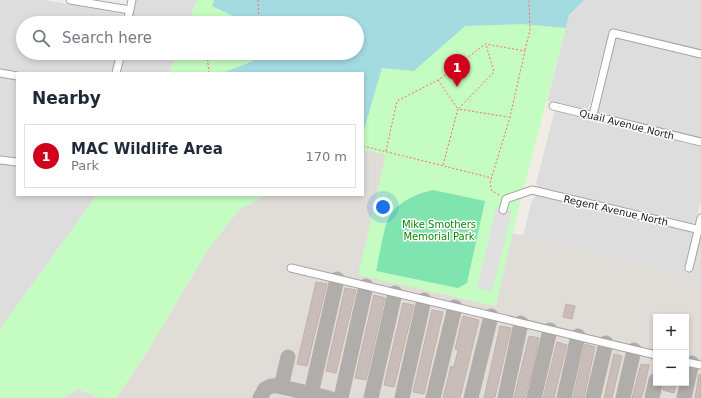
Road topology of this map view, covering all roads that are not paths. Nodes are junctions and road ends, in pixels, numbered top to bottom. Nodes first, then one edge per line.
1 (70, 0) edge
2 (132, 0) edge
3 (130, 10) junction
4 (129, 16) edge
5 (701, 54) edge
6 (119, 60) edge
7 (116, 72) edge
8 (0, 73) edge
9 (16, 76) edge
10 (553, 106) dead end
11 (593, 116) junction
12 (701, 142) edge
13 (0, 160) edge
14 (16, 162) edge
15 (503, 210) dead end
16 (701, 218) edge
17 (700, 230) edge
18 (291, 268) dead end
19 (689, 268) dead end
20 (653, 354) edge
21 (689, 363) edge
22 (701, 365) edge

1 - 3 street
2 - 3 street
3 - 4 street
5 - 11 street
6 - 7 street
8 - 9 street
10 - 11 street, Quail Avenue North
11 - 12 street, Quail Avenue North
13 - 14 street
15 - 17 street, Regent Avenue North
16 - 17 street
17 - 19 street
18 - 20 street
21 - 22 street

